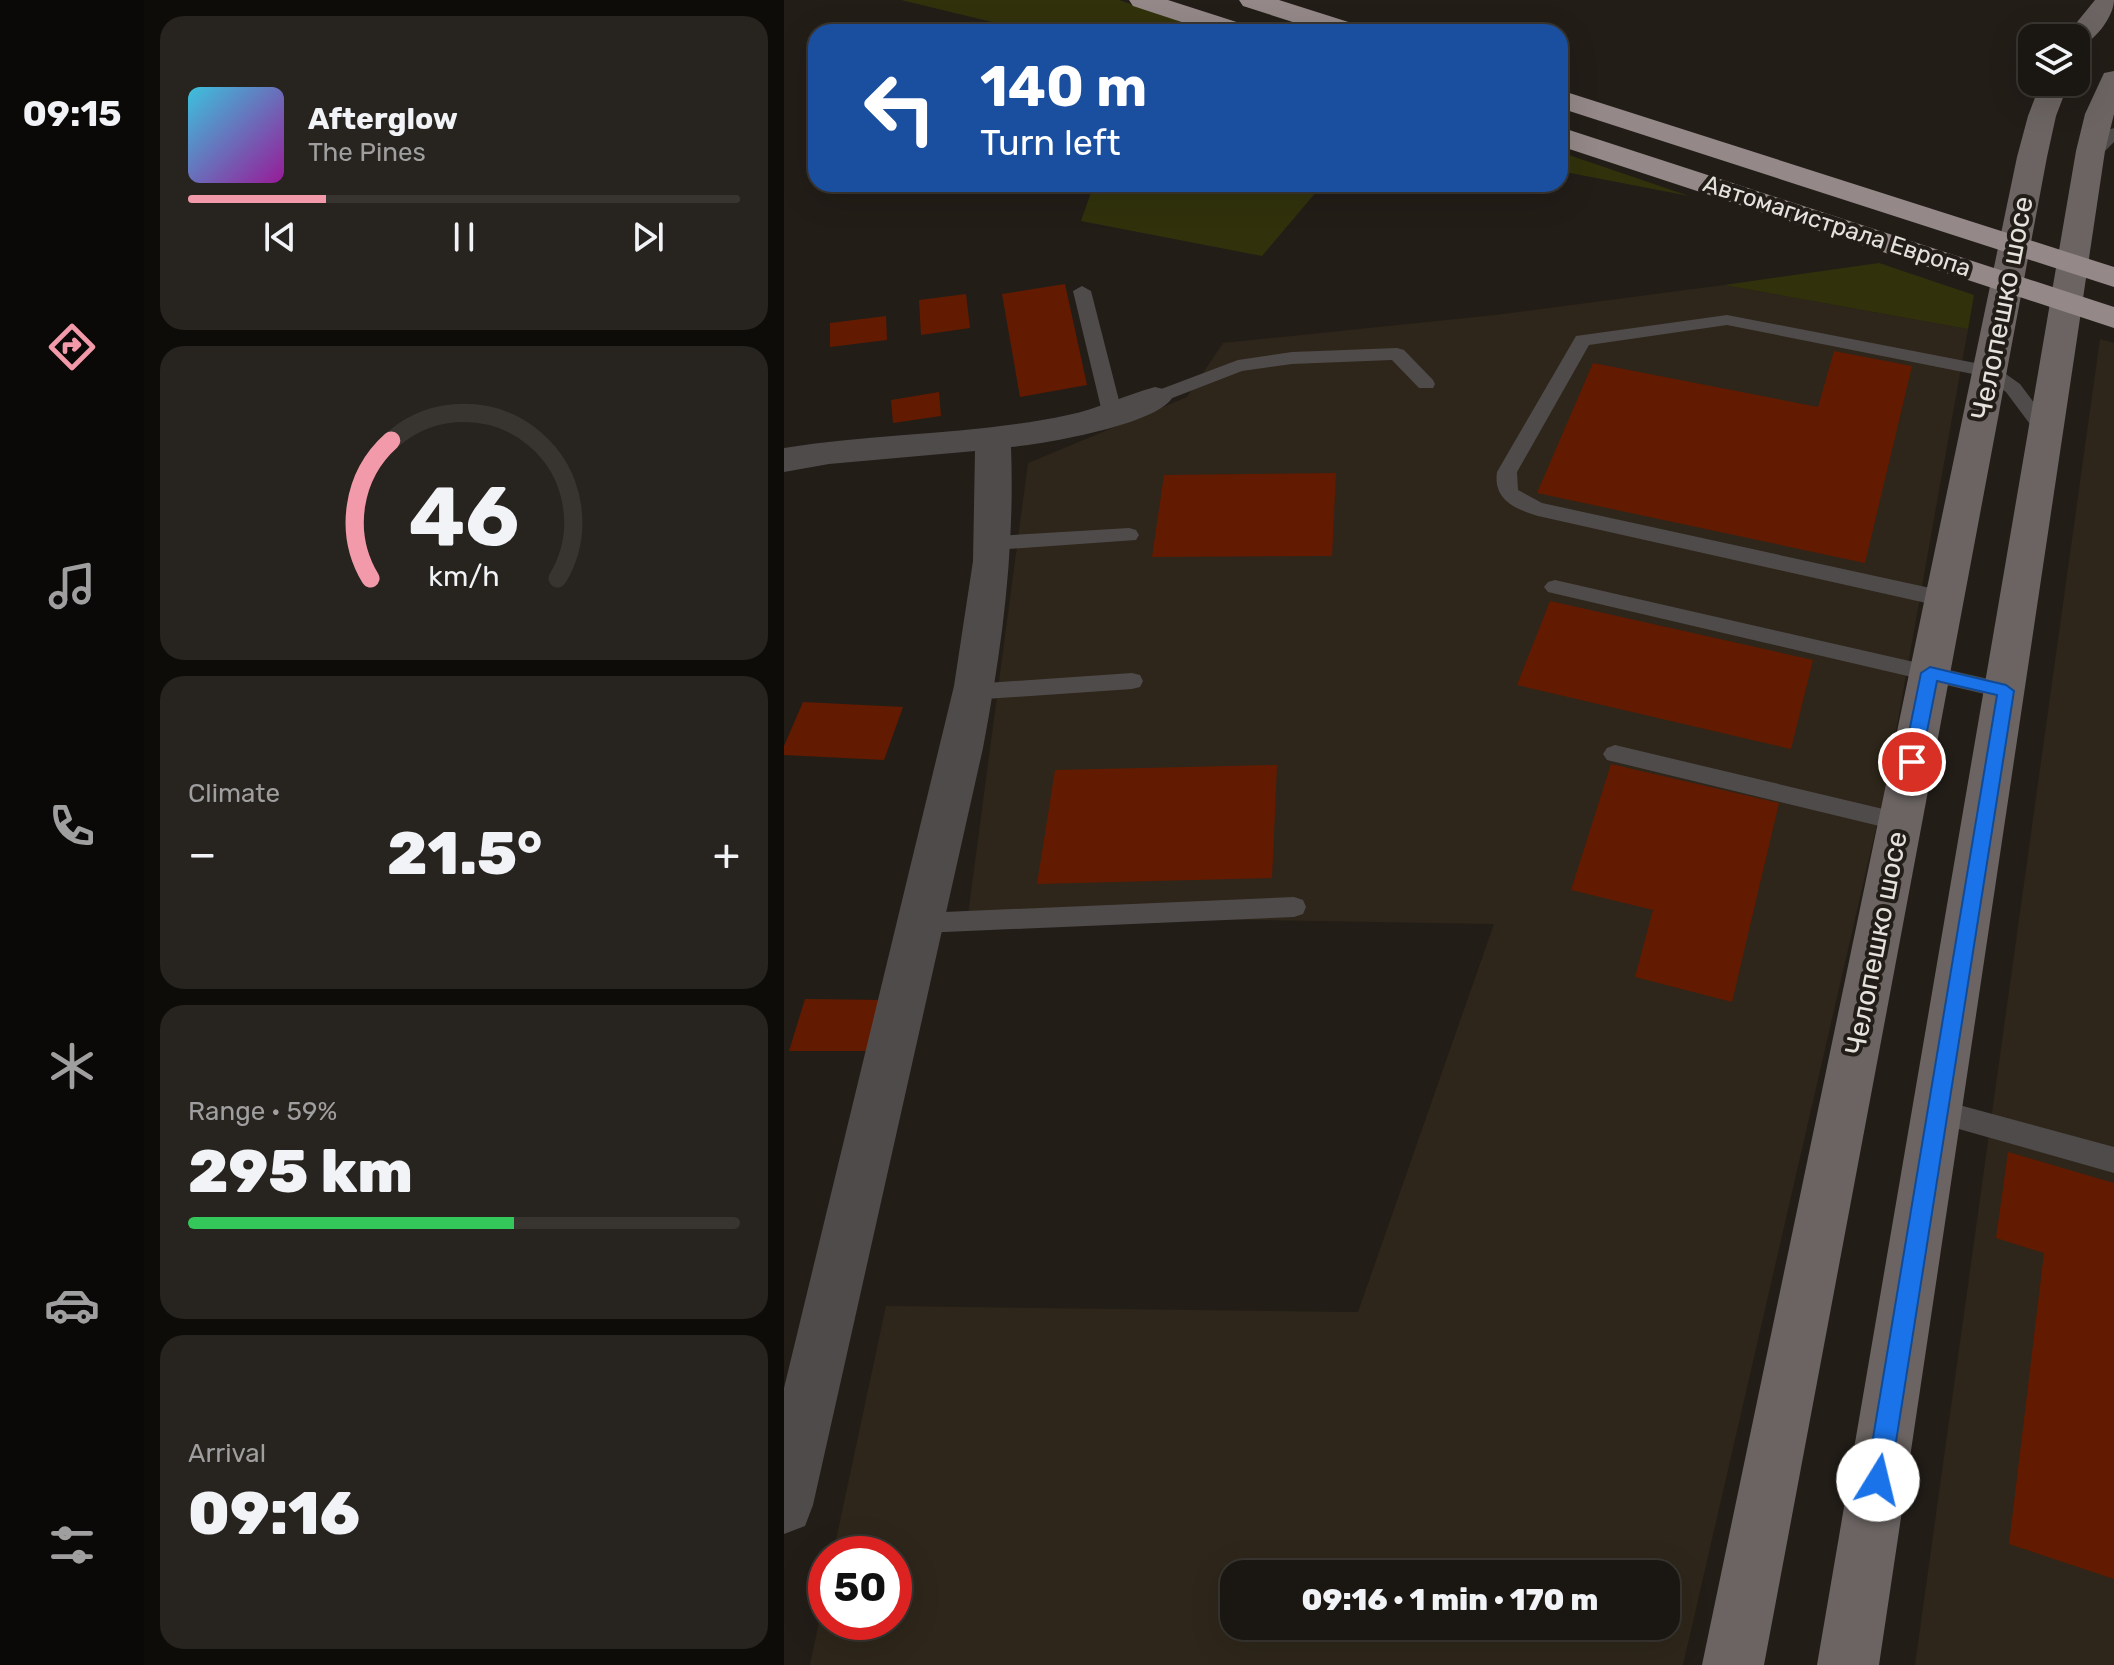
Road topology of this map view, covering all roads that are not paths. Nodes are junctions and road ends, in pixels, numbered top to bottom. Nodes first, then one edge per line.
1 (1142, 0) edge
2 (1252, 0) edge
3 (2109, 0) edge
4 (1215, 24) edge
5 (1326, 24) edge
6 (2089, 24) edge
7 (2114, 79) edge
8 (2051, 96) edge
9 (1568, 102) edge
10 (1568, 139) edge
11 (2102, 146) edge
12 (2114, 277) edge
13 (1082, 291) dead end
14 (2114, 318) edge
15 (1989, 371) junction
16 (1426, 384) dead end
17 (1155, 398) joint
18 (1113, 416) junction
19 (2048, 435) junction
20 (993, 436) junction
21 (784, 460) edge
22 (1129, 535) dead end
23 (995, 543) junction
24 (1555, 587) dead end
25 (1944, 599) junction
26 (1930, 673) junction
27 (1132, 681) dead end
28 (2006, 691) junction
29 (971, 692) junction
30 (1615, 754) dead end
31 (1900, 822) junction
32 (1294, 907) dead end
33 (921, 923) junction
34 (1937, 1111) junction
35 (2114, 1160) edge
36 (784, 1505) edge
37 (1733, 1665) edge
38 (1848, 1665) edge

1 - 4 highway
2 - 5 highway
3 - 6 main road
7 - 11 main road
8 - 15 main road, Челопешко шосе
9 - 12 highway, Автомагистрала Европа
10 - 14 highway, Автомагистрала Европа
11 - 19 main road
13 - 18 lane
15 - 19 lane
15 - 25 main road, Челопешко шосе
15 - 25 lane
16 - 17 lane
17 - 18 street
18 - 20 street
19 - 28 main road
20 - 21 street
20 - 23 street
22 - 23 lane
23 - 29 street
24 - 26 lane
25 - 26 main road, Челопешко шосе
26 - 28 lane
26 - 31 main road, Челопешко шосе
27 - 29 lane
28 - 34 main road
29 - 33 street
30 - 31 lane
31 - 37 main road, Челопешко шосе
32 - 33 lane
33 - 36 street
34 - 35 lane
34 - 38 main road

